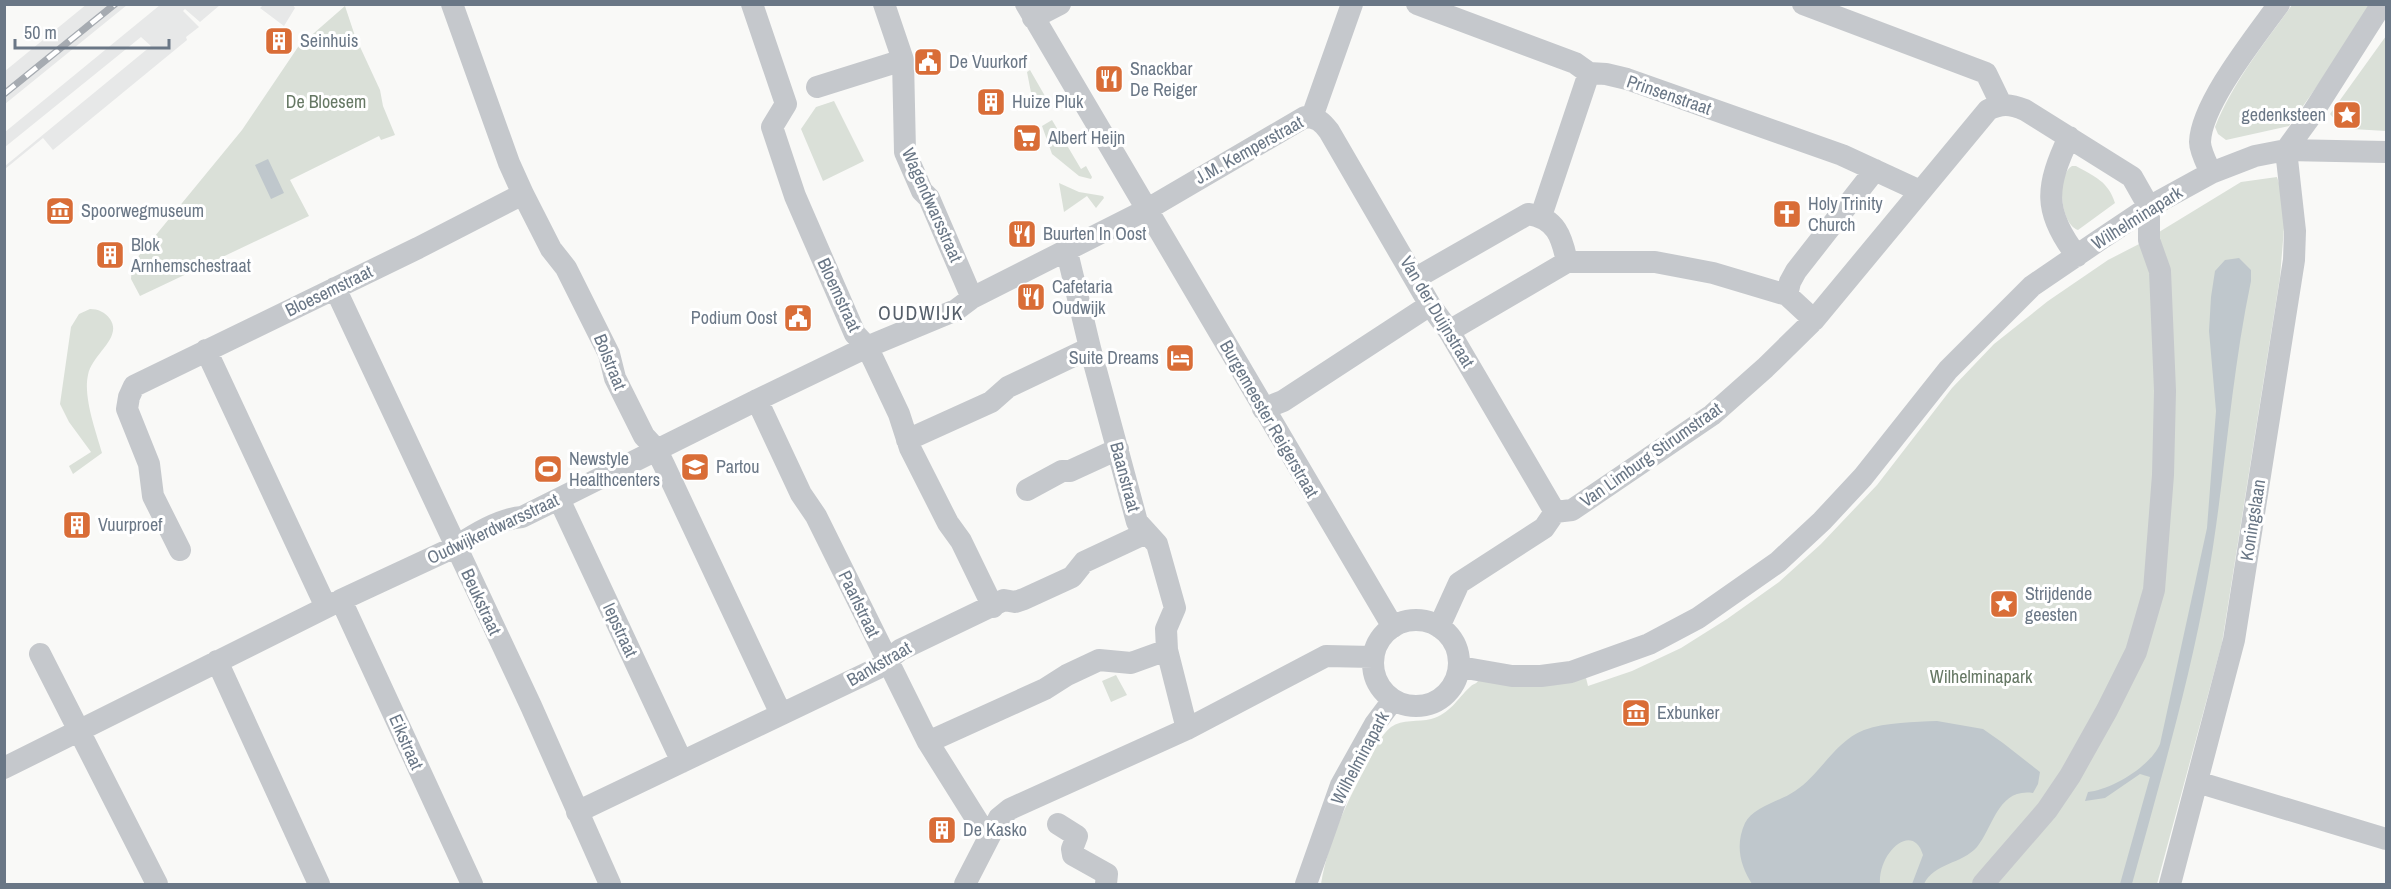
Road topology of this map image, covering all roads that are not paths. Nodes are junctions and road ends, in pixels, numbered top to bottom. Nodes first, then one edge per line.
1 (452, 4) edge
2 (752, 4) edge
3 (884, 4) edge
4 (1060, 4) edge
5 (1352, 4) edge
6 (1417, 4) edge
7 (1803, 4) edge
8 (2279, 4) edge
9 (2382, 4) edge
10 (1030, 11) edge
11 (903, 60) junction
12 (1589, 73) junction
13 (818, 87) dead end
14 (2001, 104) junction
15 (1312, 117) junction
16 (2069, 137) junction
17 (2286, 150) junction
18 (2386, 152) edge
19 (1875, 170) junction
20 (2211, 173) junction
21 (1920, 191) junction
22 (523, 194) junction
23 (2149, 207) junction
24 (1146, 210) junction
25 (1541, 216) junction
26 (1067, 252) junction
27 (2077, 256) junction
28 (1567, 262) junction
29 (1416, 278) junction
30 (335, 288) junction
31 (1787, 295) junction
32 (972, 298) junction
33 (1430, 305) junction
34 (1814, 320) junction
35 (1449, 331) junction
36 (867, 347) junction
37 (1090, 348) junction
38 (206, 350) junction
39 (757, 399) junction
40 (1263, 409) junction
41 (907, 440) junction
42 (1118, 448) junction
43 (656, 449) junction
44 (1027, 490) dead end
45 (559, 499) junction
46 (1555, 512) junction
47 (1146, 533) junction
48 (455, 547) junction
49 (180, 550) dead end
50 (334, 604) junction
51 (993, 607) junction
52 (1393, 627) junction
53 (1439, 627) junction
54 (1167, 650) junction
55 (40, 654) dead end
56 (1373, 657) junction
57 (217, 661) junction
58 (887, 661) junction
59 (1460, 667) junction
60 (1393, 700) junction
61 (781, 714) junction
62 (80, 729) junction
63 (1187, 729) junction
64 (928, 742) junction
65 (682, 762) junction
66 (4, 768) edge
67 (2197, 782) junction
68 (577, 812) junction
69 (1058, 824) dead end
70 (991, 830) junction
71 (2386, 839) edge
72 (157, 885) edge
73 (319, 885) edge
74 (472, 885) edge
75 (610, 885) edge
76 (964, 885) edge
77 (1106, 885) edge
78 (1306, 885) edge
79 (1983, 885) edge
80 (2170, 885) edge

1 - 22 street, Bolstraat
2 - 36 street, Bloemstraat
3 - 11 street, Wagendwarsstraat
4 - 10 street
5 - 15 street, J.M. Kemperstraat
6 - 12 street, Prinsenstraat
7 - 14 street
8 - 20 street
9 - 17 street
10 - 24 street, Burgemeester Reigerstraat
11 - 13 street
11 - 32 street, Wagendwarsstraat
12 - 19 street, Prinsenstraat
12 - 25 street
14 - 16 street
14 - 21 street, Van Limburg Stirumstraat
15 - 24 street, J.M. Kemperstraat
15 - 29 street, Van der Duijnstraat
16 - 23 street
16 - 27 street
17 - 18 street, Wilhelminapark
17 - 20 street, Wilhelminapark
17 - 67 street, Koningslaan
19 - 21 street, Prinsenstraat
19 - 31 street
20 - 23 street, Wilhelminapark
21 - 34 street, Van Limburg Stirumstraat
22 - 30 street, Bloesemstraat
22 - 43 street, Bolstraat
23 - 27 street, Wilhelminapark
23 - 79 street
24 - 26 street
24 - 40 street, Burgemeester Reigerstraat
25 - 28 street
25 - 29 street
26 - 32 street, Oudwijkerdwarsstraat
26 - 37 street, Baanstraat
27 - 59 street, Wilhelminapark
28 - 31 street
28 - 35 street
29 - 33 street, Van der Duijnstraat
30 - 38 street, Bloesemstraat
30 - 48 street, Beukstraat
31 - 34 street
32 - 36 street, Oudwijkerdwarsstraat
33 - 35 street, Van der Duijnstraat
33 - 40 street
34 - 46 street, Van Limburg Stirumstraat
35 - 46 street, Van der Duijnstraat
36 - 39 street, Oudwijkerdwarsstraat
36 - 41 street, Bloemstraat
37 - 41 street
37 - 42 street, Baanstraat
38 - 49 street, Bloesemstraat
38 - 50 street, Eikstraat
39 - 43 street, Oudwijkerdwarsstraat
39 - 58 street, Paarlstraat
40 - 52 street, Burgemeester Reigerstraat
41 - 51 street, Bloemstraat
42 - 44 street
42 - 47 street, Baanstraat
43 - 45 street, Oudwijkerdwarsstraat
43 - 61 street, Bolstraat
45 - 48 street, Oudwijkerdwarsstraat
45 - 65 street, Iepstraat
46 - 53 street, Van Limburg Stirumstraat
47 - 51 street, Bankstraat
47 - 54 street, Baanstraat
48 - 50 street, Oudwijkerdwarsstraat
48 - 68 street, Beukstraat
50 - 57 street, Oudwijkerdwarsstraat
50 - 74 street, Eikstraat
51 - 58 street, Bankstraat
52 - 53 street
52 - 56 street
53 - 59 street
54 - 63 street, Baanstraat
54 - 64 street
55 - 62 street
56 - 60 street
56 - 63 street
57 - 62 street, Oudwijkerdwarsstraat
57 - 73 street
58 - 61 street, Bankstraat
58 - 64 street, Paarlstraat
59 - 60 street
60 - 78 street, Wilhelminapark
61 - 65 street, Bankstraat
62 - 66 street, Oudwijkerdwarsstraat
62 - 72 street
63 - 70 street
64 - 70 street, Paarlstraat
65 - 68 street, Bankstraat
67 - 71 street
67 - 80 street, Koningslaan
68 - 75 street, Beukstraat
69 - 77 street
70 - 76 street

